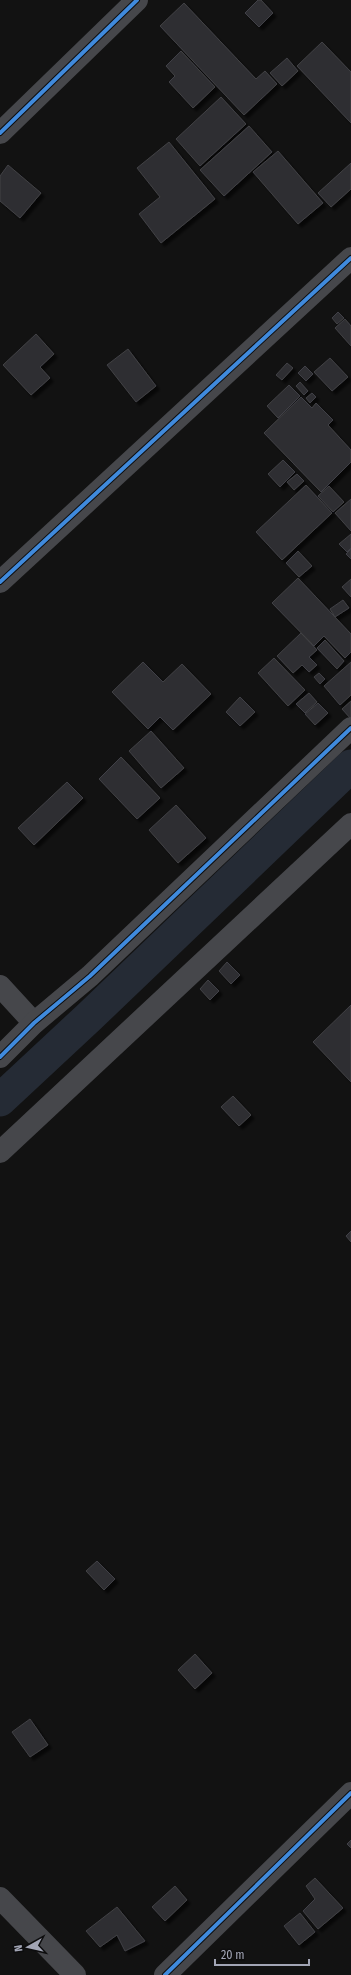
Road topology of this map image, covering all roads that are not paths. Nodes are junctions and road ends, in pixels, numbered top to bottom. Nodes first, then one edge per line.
1 (137, 0) edge
2 (0, 133) edge
3 (351, 258) edge
4 (0, 582) edge
5 (351, 728) edge
6 (351, 824) edge
7 (0, 986) edge
8 (34, 1023) junction
9 (0, 1057) edge
10 (0, 1152) edge
11 (351, 1793) edge
12 (0, 1898) edge
13 (75, 1975) edge
14 (165, 1975) edge

1 - 2 street
3 - 4 street
5 - 8 street
6 - 10 street
7 - 8 street
8 - 9 street
11 - 14 street
12 - 13 street

